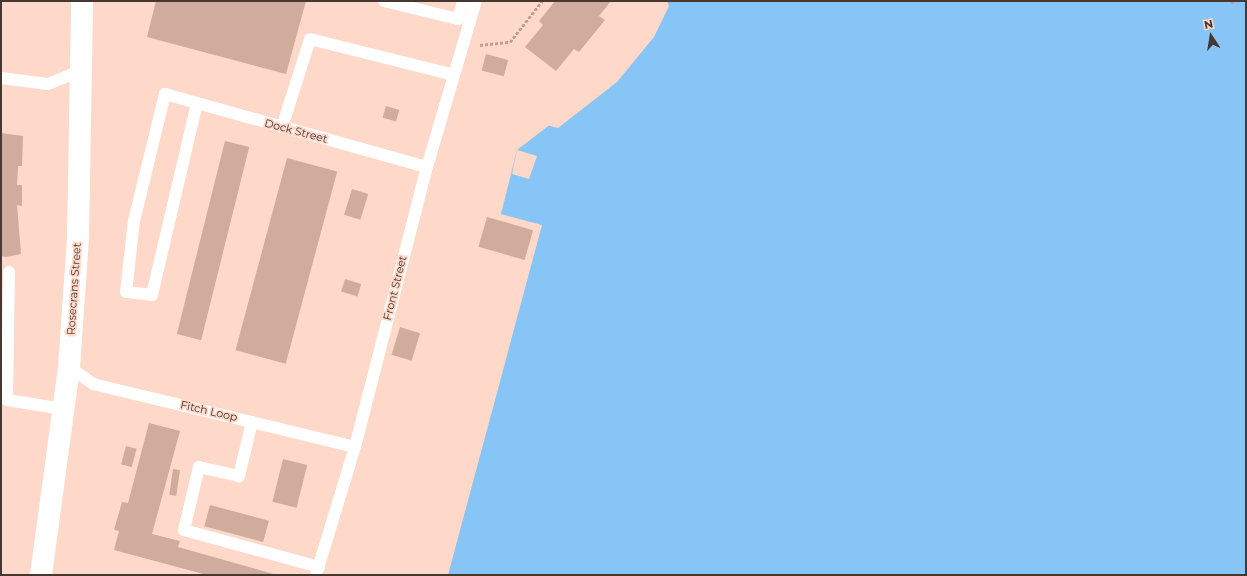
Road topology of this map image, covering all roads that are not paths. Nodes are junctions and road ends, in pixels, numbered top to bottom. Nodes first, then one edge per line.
1 (82, 1) edge
2 (384, 1) edge
3 (462, 1) edge
4 (476, 1) edge
5 (80, 71) junction
6 (454, 76) junction
7 (1, 78) edge
8 (197, 103) junction
9 (282, 127) junction
10 (427, 167) junction
11 (9, 272) dead end
12 (69, 367) junction
13 (63, 409) junction
14 (252, 422) junction
15 (355, 447) junction
16 (317, 571) edge
17 (41, 575) edge

1 - 5 street, Rosecrans Street
2 - 3 lane
4 - 6 lane, Front Street
5 - 7 lane
5 - 12 street, Rosecrans Street
6 - 9 lane
6 - 10 lane, Front Street
8 - 8 lane, Dock Street
8 - 9 lane, Dock Street
9 - 10 lane, Dock Street
10 - 15 lane, Front Street
11 - 13 lane
12 - 13 street, Rosecrans Street
12 - 14 lane, Fitch Loop
13 - 17 street, Rosecrans Street
14 - 15 lane, Fitch Loop
14 - 16 lane
15 - 16 lane, Front Street

